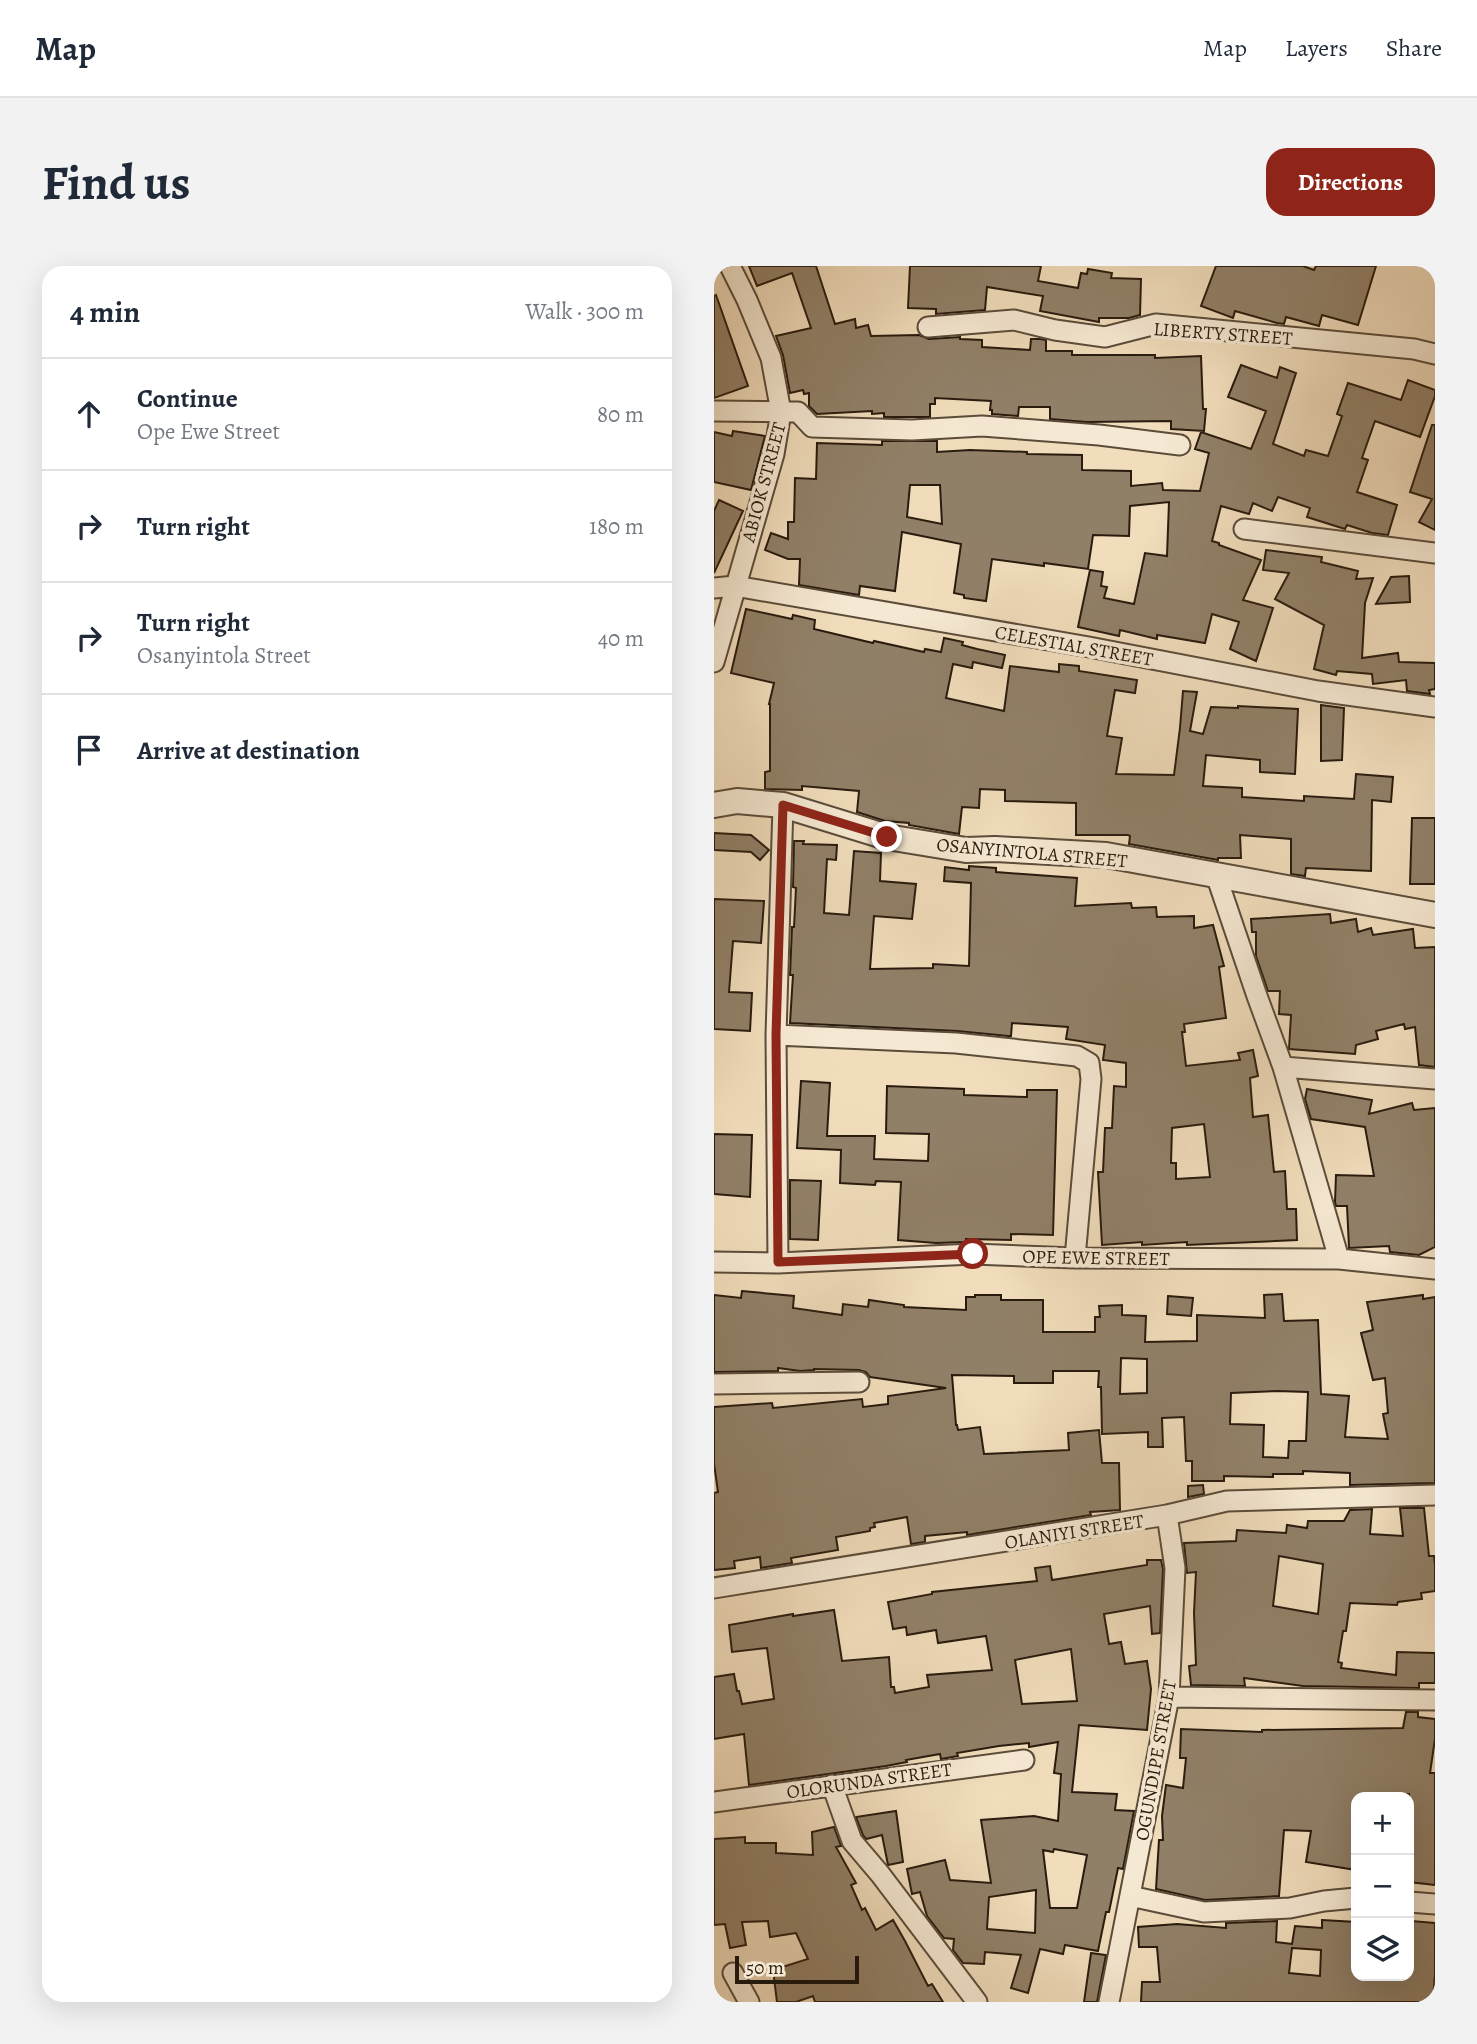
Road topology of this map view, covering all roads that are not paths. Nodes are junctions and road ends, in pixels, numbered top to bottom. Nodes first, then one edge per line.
1 (730, 266) edge
2 (928, 327) dead end
3 (1435, 354) edge
4 (714, 411) edge
5 (782, 412) junction
6 (1180, 444) dead end
7 (1244, 529) dead end
8 (1435, 553) edge
9 (735, 586) junction
10 (714, 588) edge
11 (714, 662) edge
12 (1435, 707) edge
13 (714, 805) edge
14 (783, 805) junction
15 (1216, 875) junction
16 (1435, 915) edge
17 (776, 1035) junction
18 (1283, 1067) junction
19 (1435, 1079) edge
20 (1075, 1258) junction
21 (1339, 1259) junction
22 (714, 1262) edge
23 (778, 1262) junction
24 (1435, 1269) edge
25 (859, 1382) dead end
26 (714, 1384) edge
27 (1435, 1495) edge
28 (1167, 1515) junction
29 (714, 1588) edge
30 (1169, 1697) junction
31 (1435, 1700) edge
32 (1024, 1760) dead end
33 (832, 1785) junction
34 (714, 1802) edge
35 (1130, 1896) junction
36 (1351, 1898) edge
37 (1414, 1902) edge
38 (1435, 1904) edge
39 (733, 1973) dead end
40 (749, 2002) edge
41 (977, 2002) edge
42 (1109, 2002) edge

1 - 5 street, ABIOK STREET
2 - 3 street, LIBERTY STREET
4 - 5 street
5 - 6 street
5 - 9 street, ABIOK STREET
7 - 8 street
9 - 10 street, CELESTIAL STREET
9 - 11 street, ABIOK STREET
9 - 12 street, CELESTIAL STREET
13 - 14 street, OSANYINTOLA STREET
14 - 15 street, OSANYINTOLA STREET
14 - 17 street
15 - 16 street, OSANYINTOLA STREET
15 - 18 street
17 - 20 street
17 - 23 street
18 - 19 street
18 - 21 street
20 - 21 street, OPE EWE STREET
20 - 23 street, OPE EWE STREET
21 - 24 street, OPE EWE STREET
22 - 23 street, OPE EWE STREET
25 - 26 street
27 - 28 street, OLANIYI STREET
28 - 29 street, OLANIYI STREET
28 - 30 street, OGUNDIPE STREET
30 - 31 street
30 - 35 street, OGUNDIPE STREET
32 - 33 street, OLORUNDA STREET
33 - 34 street, OLORUNDA STREET
33 - 41 street
35 - 36 street
35 - 42 street, OGUNDIPE STREET
37 - 38 street
39 - 40 street

